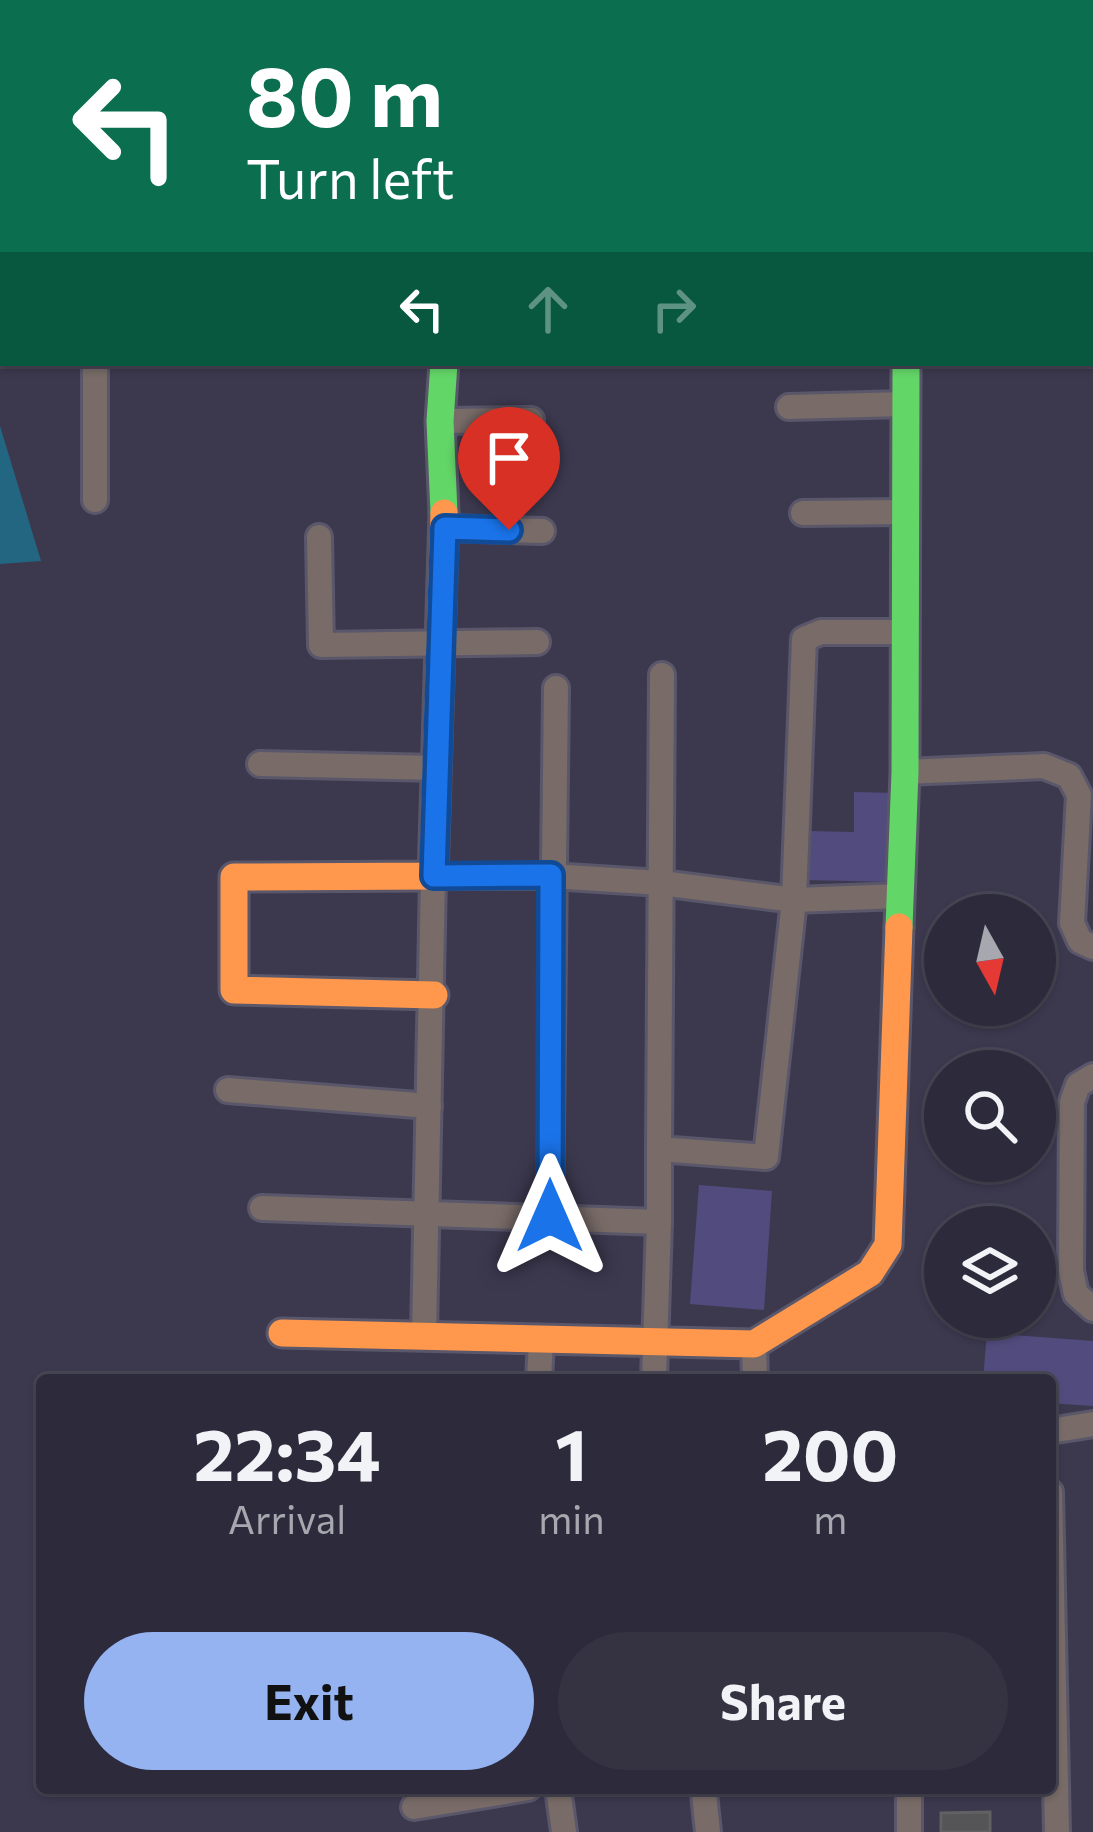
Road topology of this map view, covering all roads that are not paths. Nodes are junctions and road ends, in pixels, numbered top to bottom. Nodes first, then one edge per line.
1 (95, 366) edge
2 (444, 366) edge
3 (906, 366) edge
4 (905, 404) junction
5 (789, 407) dead end
6 (531, 420) dead end
7 (440, 421) junction
8 (95, 500) dead end
9 (904, 512) junction
10 (803, 513) dead end
11 (445, 528) junction
12 (542, 531) dead end
13 (319, 537) dead end
14 (902, 632) junction
15 (536, 642) dead end
16 (439, 644) junction
17 (662, 675) dead end
18 (556, 688) dead end
19 (260, 764) dead end
20 (437, 768) junction
21 (904, 772) junction
22 (551, 875) junction
23 (434, 876) junction
24 (661, 883) junction
25 (901, 896) junction
26 (794, 900) junction
27 (1093, 947) edge
28 (434, 995) junction
29 (1093, 1076) edge
30 (228, 1090) dead end
31 (429, 1106) junction
32 (659, 1149) junction
33 (262, 1208) dead end
34 (425, 1214) junction
35 (550, 1216) junction
36 (659, 1222) junction
37 (1093, 1309) edge
38 (282, 1334) dead end
39 (424, 1335) junction
40 (542, 1340) junction
41 (656, 1343) junction
42 (754, 1344) junction
43 (539, 1374) edge
44 (655, 1374) edge
45 (755, 1374) edge
46 (1093, 1424) edge
47 (1056, 1430) edge
48 (1056, 1747) edge
49 (492, 1794) edge
50 (559, 1794) edge
51 (704, 1794) edge
52 (909, 1794) edge
53 (414, 1807) dead end
54 (564, 1832) edge
55 (708, 1832) edge
56 (909, 1832) edge
57 (1058, 1832) edge

1 - 8 street
2 - 7 street
3 - 4 street
4 - 5 street
4 - 9 street
6 - 7 street
7 - 11 street
9 - 10 street
9 - 14 street
11 - 12 street
11 - 16 street
13 - 16 street
14 - 21 street
14 - 26 street
15 - 16 street
16 - 20 street
17 - 24 street
18 - 22 street
19 - 20 street
20 - 23 street
21 - 25 street
21 - 27 street
22 - 23 street
22 - 24 street
22 - 35 street
23 - 28 street
23 - 28 street
24 - 26 street
24 - 32 street
25 - 26 street
25 - 42 street
26 - 32 street
28 - 31 street
29 - 37 street
30 - 31 street
31 - 34 street
32 - 36 street
33 - 34 street
34 - 35 street
34 - 39 street
35 - 36 street
36 - 41 street
38 - 39 street
39 - 40 street
40 - 41 street
40 - 43 street
41 - 42 street
41 - 44 street
42 - 45 street
46 - 47 street
48 - 57 street
49 - 53 street
50 - 54 street
51 - 55 street
52 - 56 street

